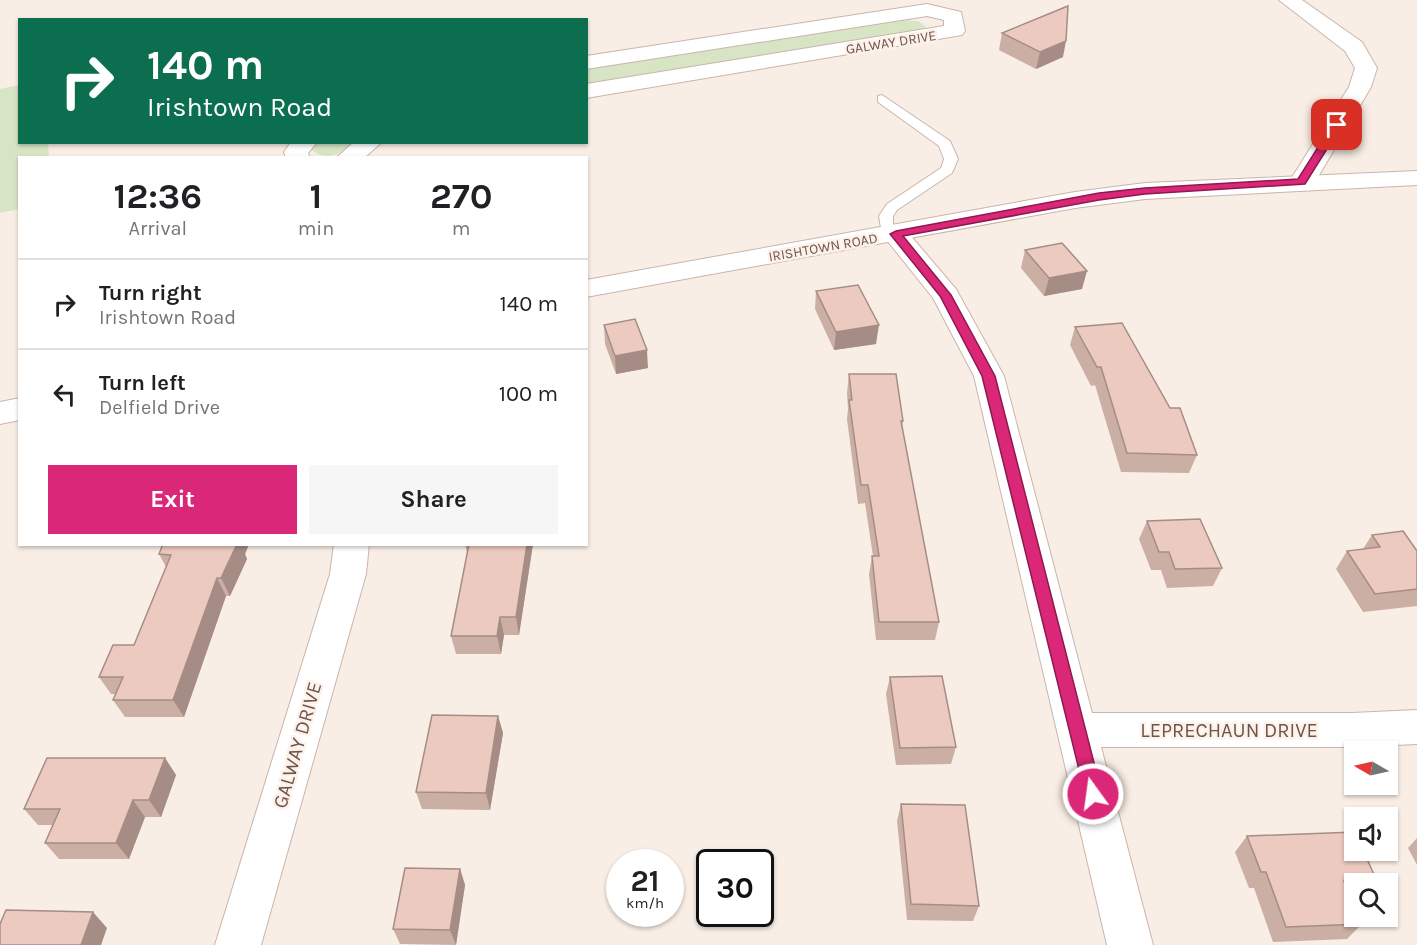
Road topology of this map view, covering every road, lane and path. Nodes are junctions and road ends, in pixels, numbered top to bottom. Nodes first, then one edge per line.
1 (1288, 0) edge
2 (588, 63) edge
3 (588, 91) edge
4 (882, 99) dead end
5 (367, 144) edge
6 (351, 156) edge
7 (1417, 178) edge
8 (1302, 182) junction
9 (896, 234) junction
10 (588, 288) edge
11 (18, 409) edge
12 (0, 413) edge
13 (352, 546) edge
14 (1417, 727) edge
15 (1078, 730) junction
16 (238, 945) edge
17 (1130, 945) edge

1 - 8 street
2 - 3 street, GALWAY DRIVE
4 - 9 lane
5 - 6 street
7 - 8 street, IRISHTOWN ROAD
8 - 9 street, IRISHTOWN ROAD
9 - 10 street, IRISHTOWN ROAD
9 - 15 street
11 - 12 street
13 - 16 street, GALWAY DRIVE
14 - 15 street, LEPRECHAUN DRIVE
15 - 17 street

